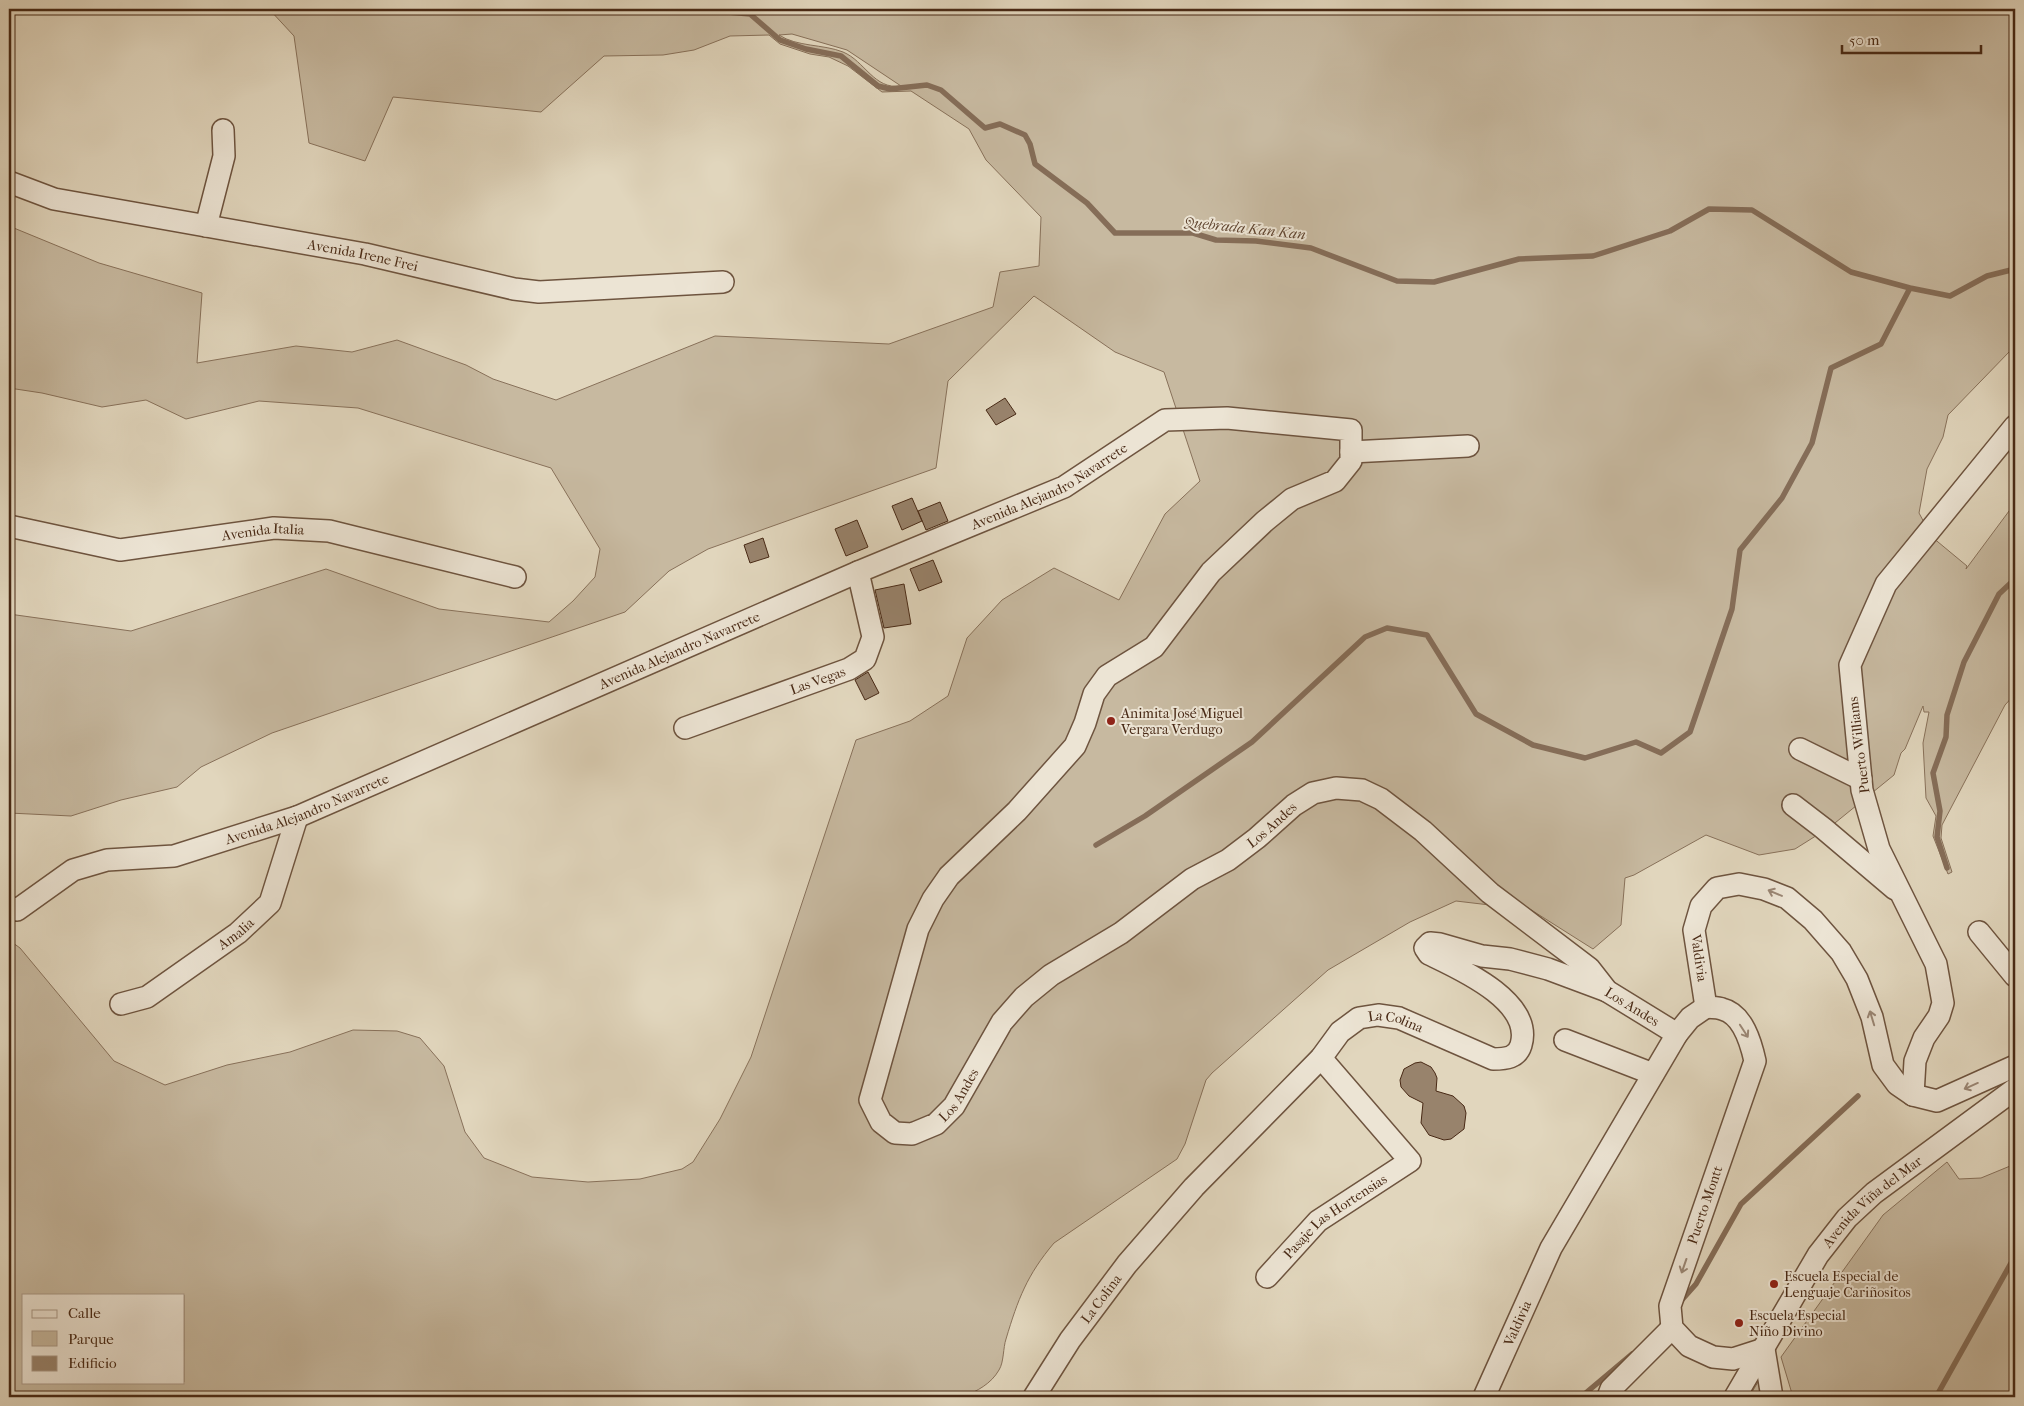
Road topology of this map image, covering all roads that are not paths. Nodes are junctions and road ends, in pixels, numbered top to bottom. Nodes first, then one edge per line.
1 (223, 130) dead end
2 (9, 182) edge
3 (206, 226) junction
4 (723, 282) dead end
5 (2015, 426) edge
6 (1351, 430) joint
7 (1468, 446) dead end
8 (1351, 452) junction
9 (9, 526) edge
10 (858, 572) junction
11 (515, 577) dead end
12 (685, 728) dead end
13 (1800, 749) dead end
14 (1861, 779) junction
15 (1793, 805) dead end
16 (298, 817) junction
17 (1903, 896) junction
18 (12, 914) edge
19 (1979, 932) dead end
20 (2015, 976) edge
21 (1607, 991) junction
22 (121, 1004) dead end
23 (1706, 1007) junction
24 (1677, 1034) junction
25 (1565, 1040) dead end
26 (1321, 1058) junction
27 (2015, 1066) edge
28 (1653, 1074) junction
29 (2015, 1089) edge
30 (1913, 1096) junction
31 (1267, 1277) dead end
32 (1672, 1328) junction
33 (1764, 1349) junction
34 (1034, 1397) edge
35 (1484, 1397) edge
36 (1608, 1397) edge
37 (1735, 1397) edge
38 (1772, 1397) edge

1 - 3 street
2 - 3 street, Avenida Irene Frei
3 - 4 street, Avenida Irene Frei
5 - 14 street, Puerto Williams
6 - 8 street, Los Andes
6 - 10 street, Avenida Alejandro Navarrete
7 - 8 street
8 - 21 street, Los Andes
9 - 11 street, Avenida Italia
10 - 12 street, Las Vegas
10 - 16 street, Avenida Alejandro Navarrete
13 - 14 street
14 - 17 street, Puerto Williams
15 - 17 street
16 - 18 street, Avenida Alejandro Navarrete
16 - 22 street, Amalia
17 - 30 street, Puerto Williams
19 - 20 street
21 - 24 street, Los Andes
21 - 26 street, La Colina
23 - 24 street, Valdivia
30 -> 23 street, Valdivia
23 -> 32 street, Puerto Montt
24 - 28 street, Valdivia
25 - 28 street
26 - 31 street, Pasaje Las Hortensias
26 - 34 street, La Colina
27 -> 30 street, Valdivia
28 - 35 street, Valdivia
29 - 33 street, Avenida Viña del Mar
32 - 33 street
32 - 36 street
33 - 37 street, Avenida Viña del Mar
33 - 38 street

